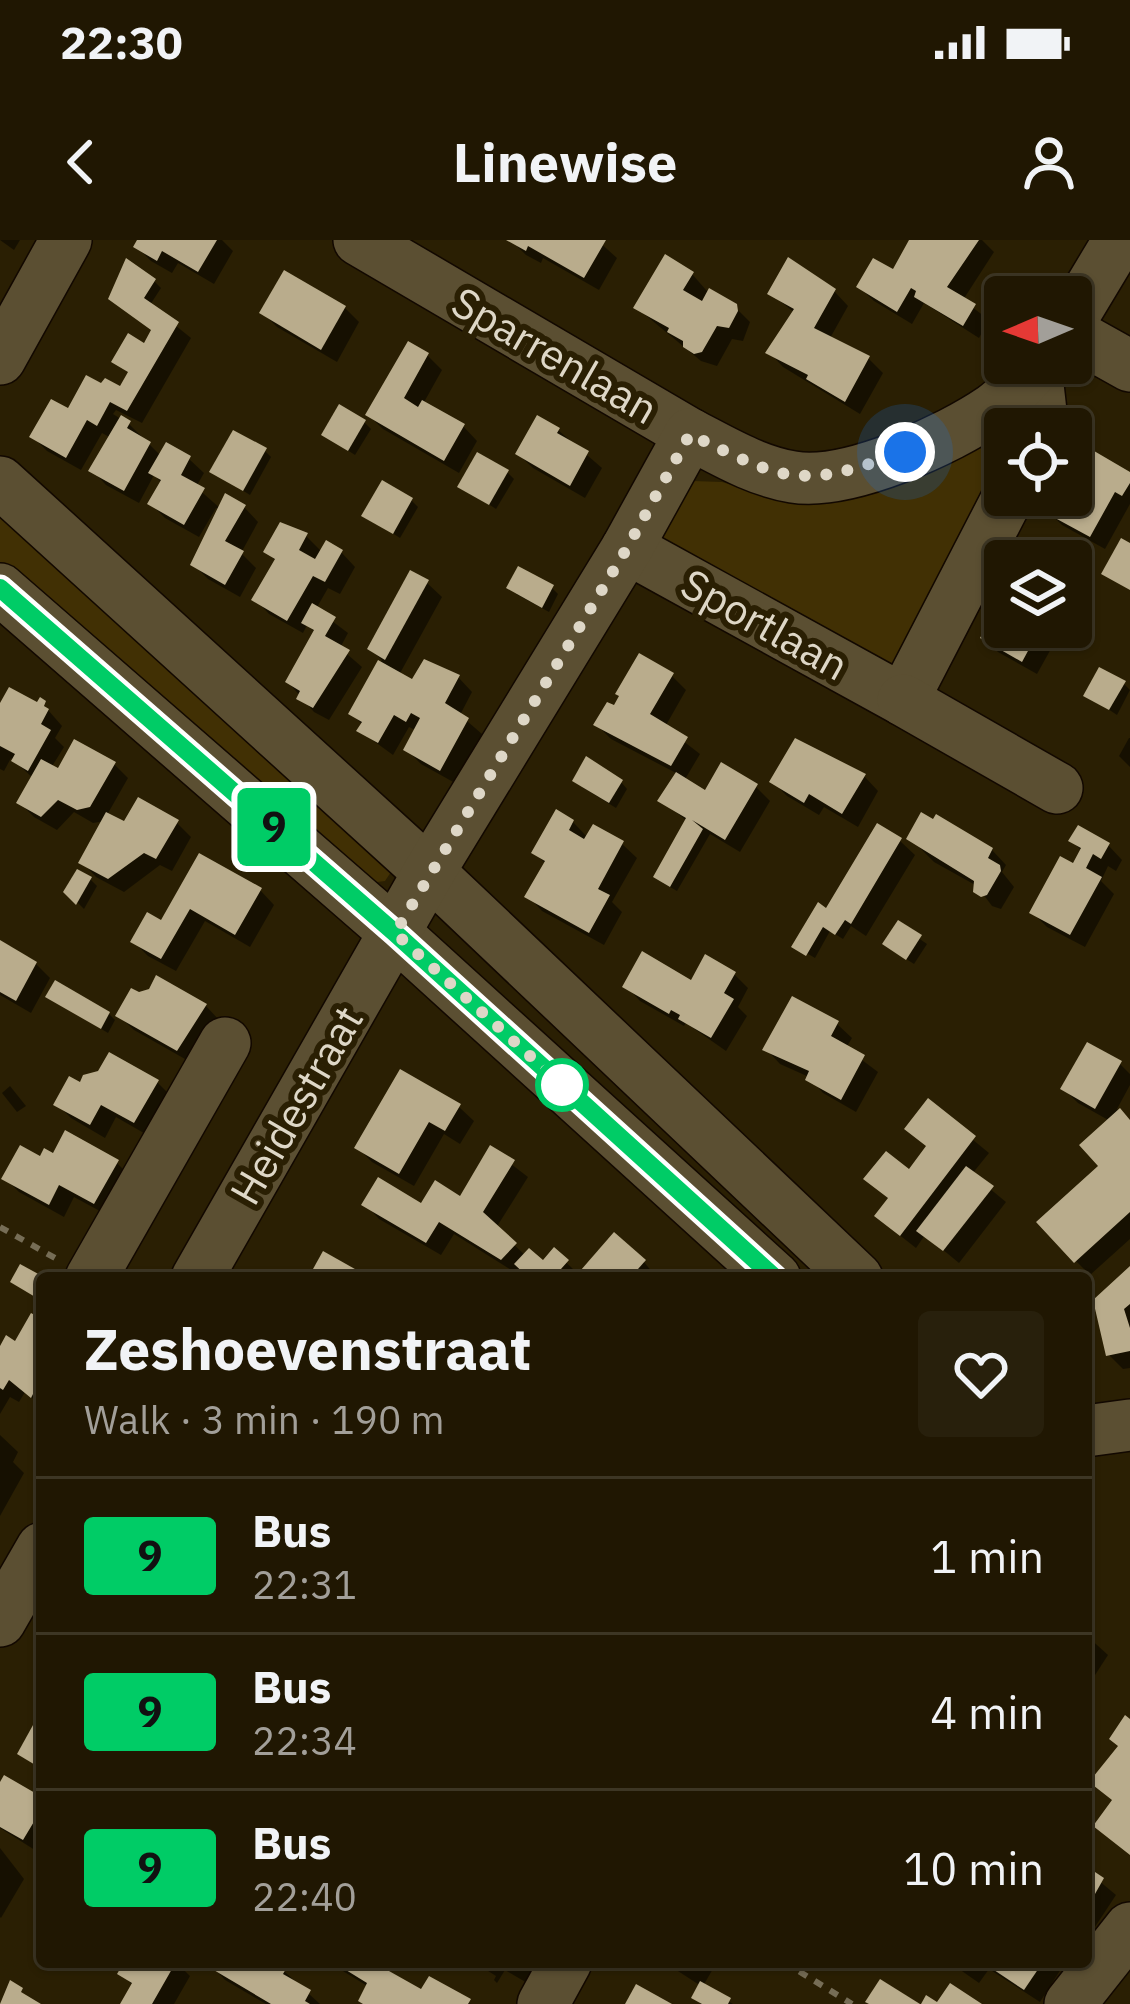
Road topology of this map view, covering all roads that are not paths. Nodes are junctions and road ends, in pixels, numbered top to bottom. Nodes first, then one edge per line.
1 (66, 240) edge
2 (359, 240) edge
3 (1119, 240) edge
4 (1092, 285) edge
5 (0, 358) edge
6 (1092, 360) edge
7 (1130, 366) edge
8 (1019, 384) edge
9 (690, 434) junction
10 (0, 482) edge
11 (999, 516) edge
12 (627, 548) junction
13 (0, 589) edge
14 (904, 700) junction
15 (1057, 788) dead end
16 (429, 872) junction
17 (395, 933) junction
18 (226, 1043) dead end
19 (750, 1179) junction
20 (714, 1222) junction
21 (93, 1272) edge
22 (200, 1272) edge
23 (768, 1272) edge
24 (851, 1272) edge
25 (1130, 1425) edge
26 (1092, 1430) edge
27 (36, 1558) edge
28 (3, 1610) edge
29 (1130, 1928) edge
30 (563, 1968) edge
31 (543, 2004) edge
32 (1070, 2004) edge

1 - 5 street
2 - 9 street, Sparrenlaan
3 - 4 street
6 - 7 street
8 - 9 street
9 - 12 street
10 - 16 street
11 - 14 street
12 - 14 street, Sportlaan
12 - 16 street
13 - 17 street
14 - 15 street, Sportlaan
16 - 17 street
16 - 19 street
17 - 20 street
17 - 22 street, Heidestraat
18 - 21 street
19 - 20 street
19 - 24 street
20 - 23 street
25 - 26 street
27 - 28 street
29 - 32 street
30 - 31 street

